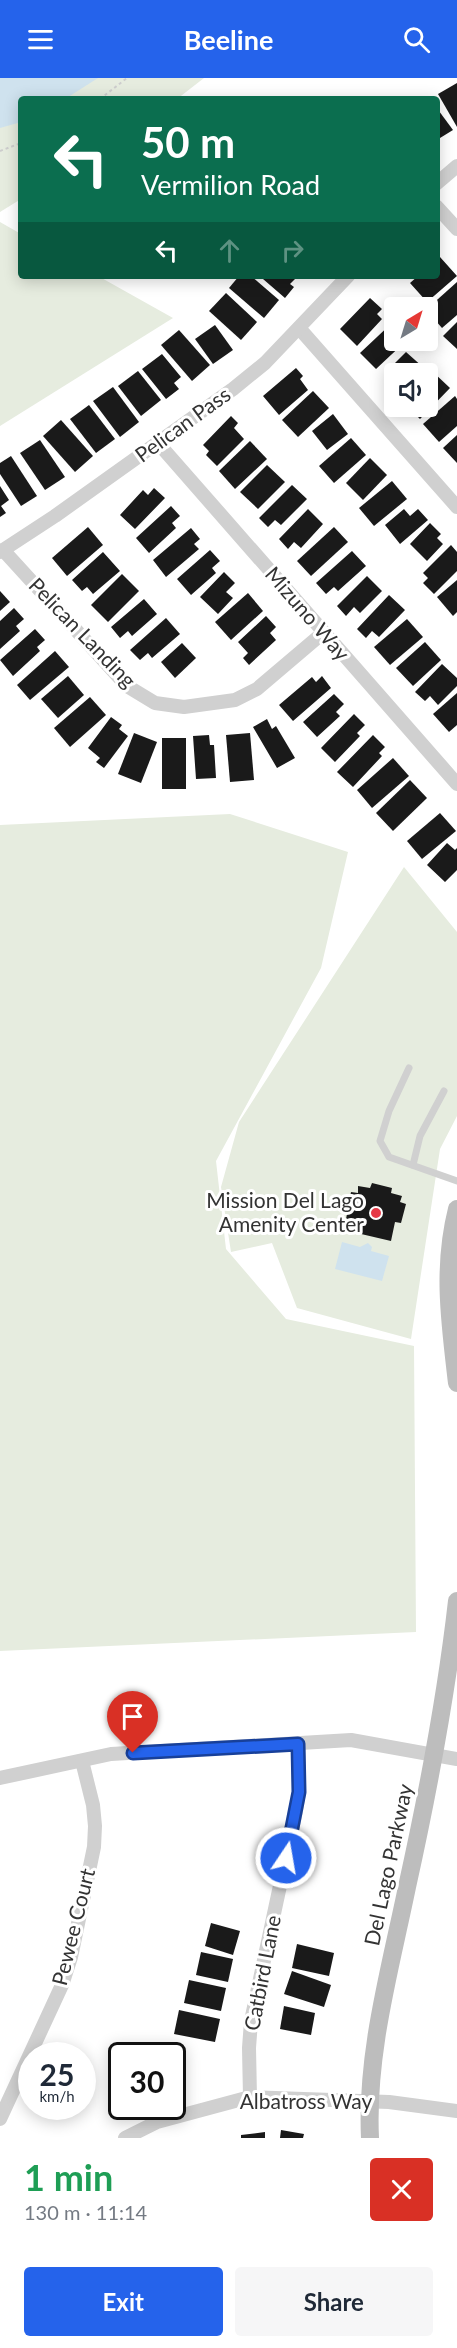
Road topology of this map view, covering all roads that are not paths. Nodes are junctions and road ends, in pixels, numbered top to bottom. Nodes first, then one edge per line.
1 (457, 166) edge
2 (440, 181) edge
3 (440, 211) edge
4 (457, 230) edge
5 (345, 279) edge
6 (299, 327) junction
7 (158, 443) junction
8 (457, 507) edge
9 (2, 551) edge
10 (324, 632) junction
11 (457, 784) edge
12 (409, 1068) dead end
13 (444, 1091) dead end
14 (413, 1165) junction
15 (457, 1181) edge
16 (457, 1209) edge
17 (457, 1383) edge
18 (457, 1601) edge
19 (298, 1744) junction
20 (436, 1754) junction
21 (457, 1759) edge
22 (82, 1761) junction
23 (0, 1778) edge
24 (250, 2097) junction
25 (369, 2102) junction
26 (457, 2111) edge
27 (0, 2118) edge
28 (125, 2138) edge
29 (370, 2138) edge

1 - 2 street
3 - 4 street
5 - 6 street, Pelican Pass
6 - 7 street, Pelican Pass
6 - 8 street
7 - 9 street, Pelican Pass
7 - 10 street, Mizuno Way
9 - 10 street, Pelican Landing
10 - 11 street, Mizuno Way
12 - 14 lane
13 - 14 lane
14 - 15 lane
16 - 17 street
18 - 20 street, Del Lago Parkway
19 - 20 street
19 - 22 street
19 - 24 street, Catbird Lane
20 - 21 street
20 - 25 street, Del Lago Parkway
22 - 23 street
22 - 27 street, Pewee Court
24 - 25 street, Albatross Way
24 - 28 street, Albatross Way
25 - 26 street, Albatross Way
25 - 29 street, Del Lago Parkway

